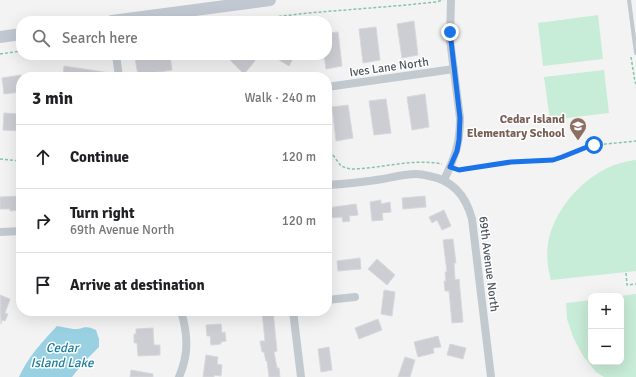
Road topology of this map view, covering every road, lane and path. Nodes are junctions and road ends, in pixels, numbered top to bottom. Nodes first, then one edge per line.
1 (270, 0) edge
2 (443, 0) edge
3 (451, 0) edge
4 (628, 0) edge
5 (150, 16) edge
6 (282, 16) edge
7 (16, 35) edge
8 (0, 37) edge
9 (16, 51) edge
10 (636, 53) edge
11 (0, 54) edge
12 (117, 60) edge
13 (454, 70) junction
14 (118, 72) edge
15 (332, 86) edge
16 (636, 141) edge
17 (332, 154) edge
18 (0, 159) edge
19 (16, 160) edge
20 (450, 167) junction
21 (444, 180) junction
22 (332, 185) edge
23 (16, 231) edge
24 (0, 232) edge
25 (626, 273) dead end
26 (636, 284) edge
27 (355, 297) dead end
28 (332, 299) edge
29 (182, 316) edge
30 (295, 316) edge
31 (179, 377) edge
32 (301, 377) edge
33 (491, 377) edge

1 - 5 main road
2 - 6 path
3 - 13 street
4 - 10 lane
7 - 8 main road
9 - 11 path
12 - 14 street
13 - 15 street, Ives Lane North
13 - 20 street
16 - 20 path
17 - 20 path
18 - 19 path
20 - 21 street
21 - 22 street
21 - 33 street, 69th Avenue North
23 - 24 street
25 - 26 path
27 - 28 street
29 - 31 street
30 - 32 street

